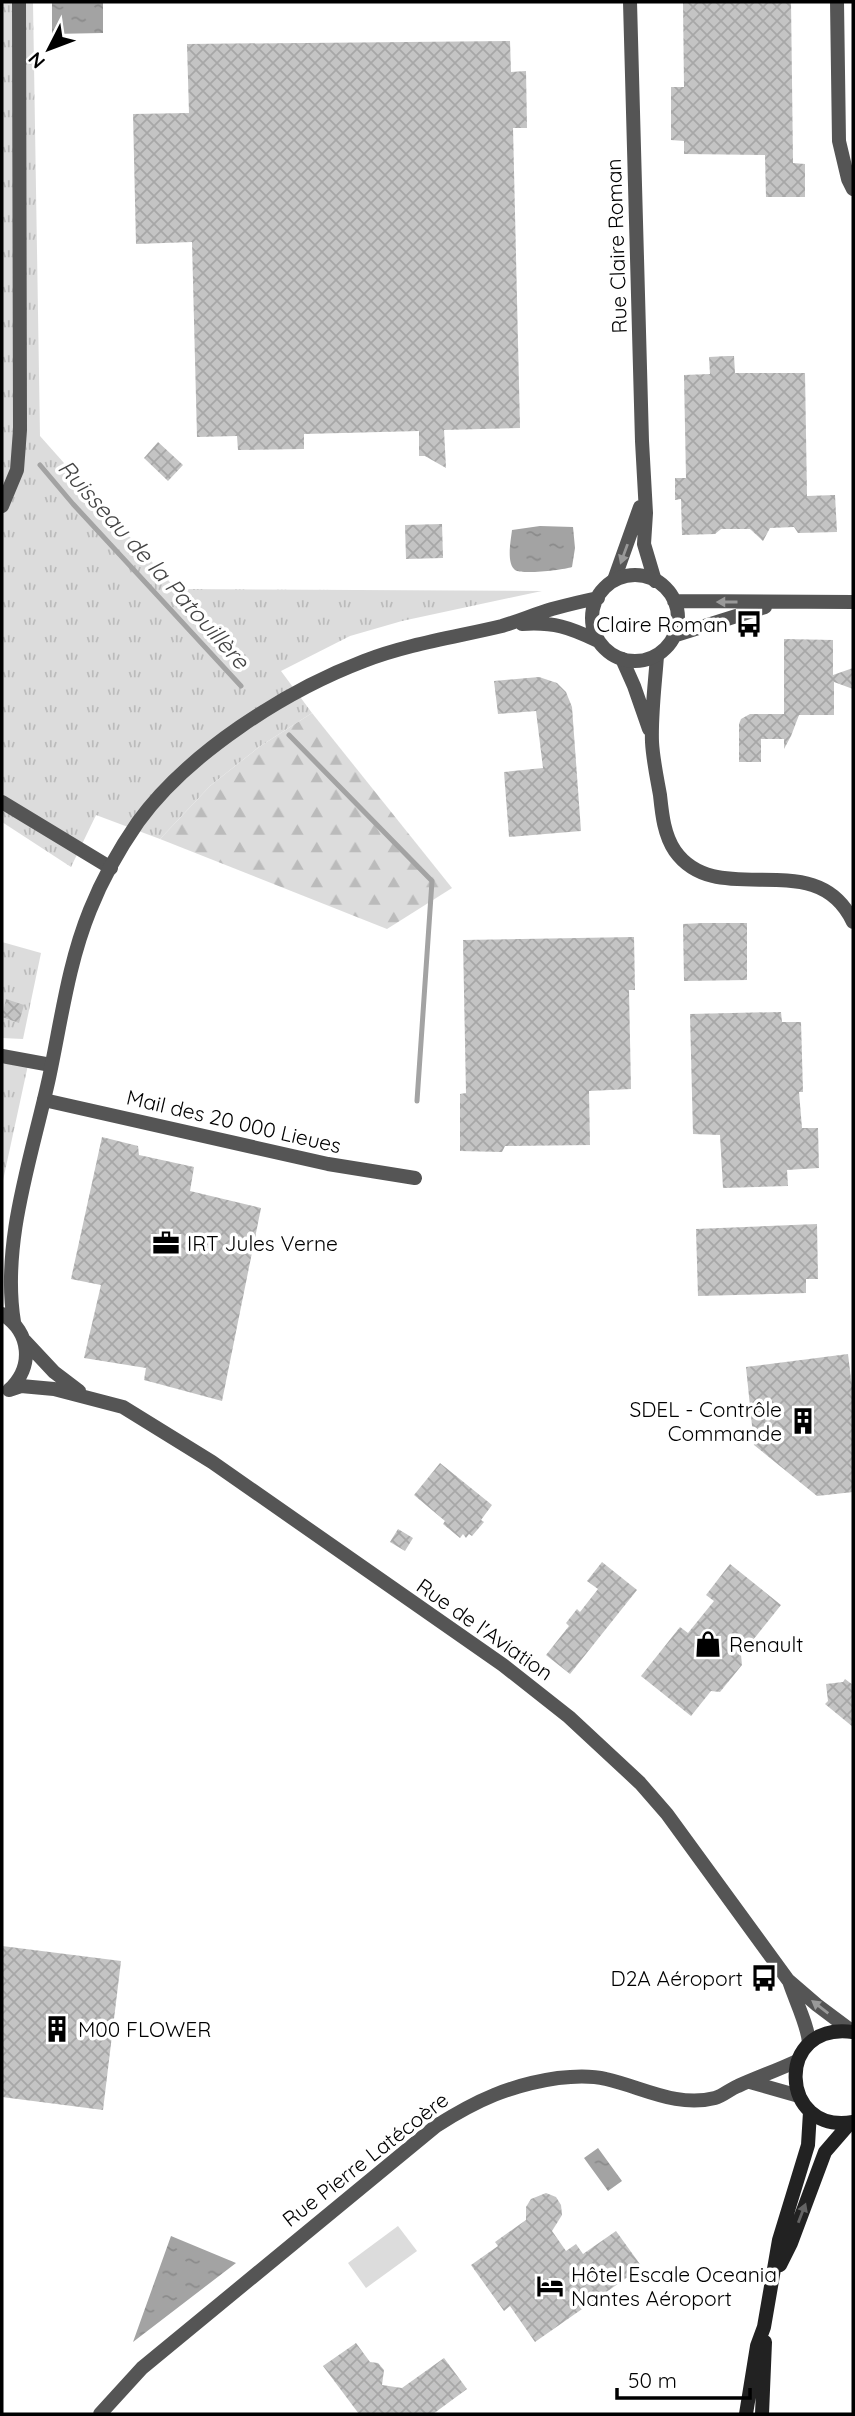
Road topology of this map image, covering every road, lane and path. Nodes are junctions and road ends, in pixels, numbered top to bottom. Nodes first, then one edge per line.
1 (19, 2) edge
2 (630, 2) edge
3 (837, 2) edge
4 (853, 189) edge
5 (645, 489) junction
6 (2, 506) edge
7 (614, 580) junction
8 (655, 581) junction
9 (598, 598) junction
10 (674, 601) junction
11 (780, 602) junction
12 (853, 602) edge
13 (503, 625) junction
14 (676, 635) junction
15 (597, 641) junction
16 (657, 656) junction
17 (622, 659) junction
18 (652, 741) junction
19 (2, 802) edge
20 (111, 868) junction
21 (853, 922) edge
22 (2, 1056) edge
23 (51, 1065) junction
24 (44, 1100) junction
25 (415, 1178) dead end
26 (15, 1228) junction
27 (2, 1254) edge
28 (8, 1318) edge
29 (24, 1341) junction
30 (5, 1392) edge
31 (85, 1396) junction
32 (788, 1980) junction
33 (853, 2032) edge
34 (809, 2043) junction
35 (797, 2061) junction
36 (750, 2082) junction
37 (799, 2096) junction
38 (810, 2112) junction
39 (852, 2122) edge
40 (774, 2276) junction
41 (764, 2327) junction
42 (100, 2414) edge
43 (746, 2414) edge
44 (762, 2414) edge

1 - 6 street
2 - 5 street, Rue Claire Roman
3 - 4 street
5 -> 7 street, Rue Claire Roman
5 - 8 street, Rue Claire Roman
7 - 8 street
7 - 9 street
8 - 10 street
9 - 13 street
9 - 15 street
11 -> 10 street
10 - 14 street
11 - 12 street
11 - 14 street
13 - 15 street
13 - 20 street
14 - 16 street
15 - 17 street
16 - 17 street
16 - 18 street
17 - 18 street
18 - 21 street
19 - 20 street
20 - 23 street
22 - 23 street
23 - 24 street
24 - 25 street, Mail des 20 000 Lieues
24 - 26 street
26 - 27 street
26 - 28 street
28 - 29 street, Rue de l'Aviation
29 - 30 street
29 - 31 street, Rue de l'Aviation
30 - 31 street, Rue de l'Aviation
31 - 32 street, Rue de l'Aviation
33 -> 32 street, Rue de l'Aviation
32 - 34 street, Rue de l'Aviation
33 - 34 main road
34 - 35 main road
35 - 36 street, Rue Pierre Latécoère
35 - 37 main road
36 - 37 street
36 - 42 street, Rue Pierre Latécoère
37 - 38 main road
38 - 39 main road
38 - 40 main road
40 -> 39 main road
40 - 41 main road
41 - 43 main road
41 - 44 main road

